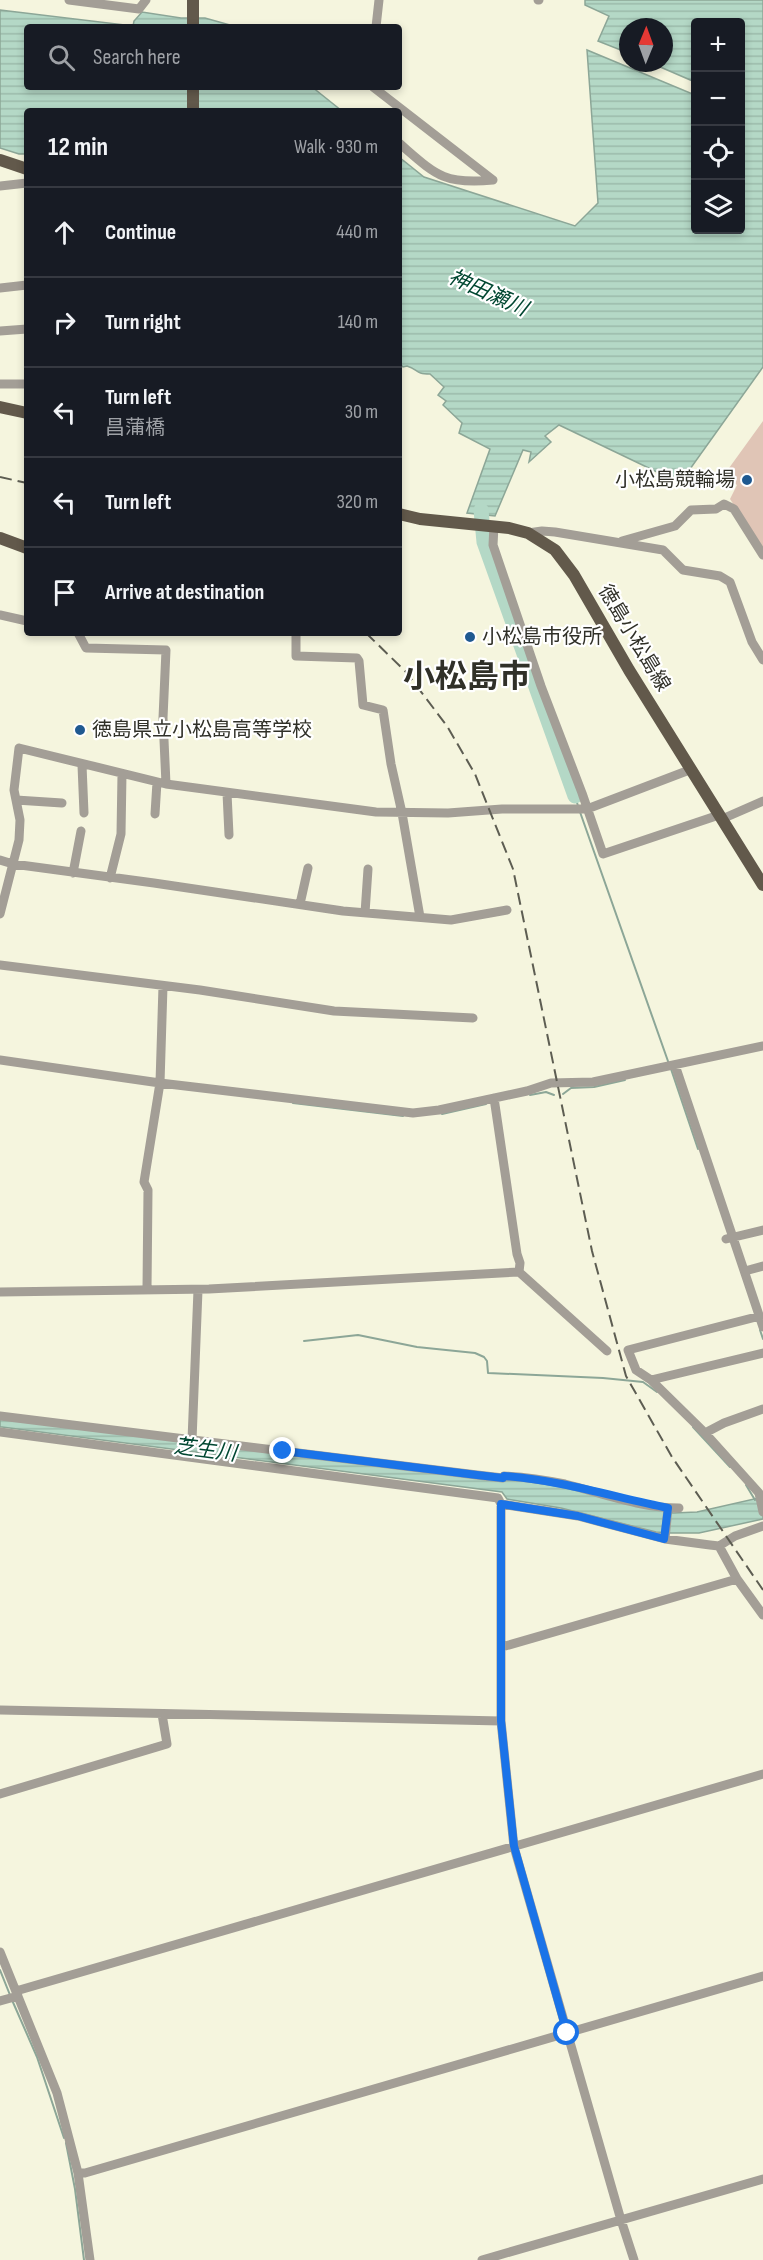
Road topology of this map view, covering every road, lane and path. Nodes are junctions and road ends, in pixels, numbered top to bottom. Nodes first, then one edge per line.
1 (69, 0) edge
2 (146, 0) edge
3 (379, 0) edge
4 (193, 6) edge
5 (193, 24) edge
6 (376, 24) edge
7 (193, 90) edge
8 (377, 90) edge
9 (193, 108) edge
10 (400, 108) edge
11 (402, 110) edge
12 (405, 112) junction
13 (402, 117) edge
14 (402, 146) edge
15 (0, 160) edge
16 (24, 168) edge
17 (24, 183) edge
18 (0, 186) edge
19 (24, 285) edge
20 (0, 288) edge
21 (24, 329) edge
22 (0, 331) edge
23 (0, 384) edge
24 (24, 384) edge
25 (0, 406) edge
26 (24, 412) edge
27 (402, 515) edge
28 (492, 526) junction
29 (528, 533) junction
30 (0, 538) edge
31 (620, 542) junction
32 (24, 547) edge
33 (763, 555) edge
34 (0, 615) edge
35 (24, 620) edge
36 (80, 636) edge
37 (296, 636) edge
38 (763, 660) edge
39 (82, 765) junction
40 (692, 769) junction
41 (122, 774) junction
42 (161, 783) junction
43 (226, 793) junction
44 (16, 800) junction
45 (763, 801) edge
46 (62, 803) dead end
47 (585, 809) junction
48 (84, 813) dead end
49 (402, 813) junction
50 (155, 814) dead end
51 (720, 817) junction
52 (81, 831) dead end
53 (229, 835) dead end
54 (0, 860) edge
55 (13, 864) junction
56 (308, 868) dead end
57 (368, 869) dead end
58 (73, 873) junction
59 (110, 878) junction
60 (763, 885) edge
61 (300, 904) junction
62 (507, 910) dead end
63 (365, 913) junction
64 (0, 914) edge
65 (420, 917) junction
66 (0, 965) edge
67 (163, 986) junction
68 (473, 1018) dead end
69 (763, 1046) edge
70 (0, 1060) edge
71 (671, 1066) junction
72 (159, 1085) junction
73 (495, 1101) junction
74 (763, 1230) edge
75 (730, 1238) junction
76 (763, 1266) edge
77 (519, 1272) junction
78 (743, 1275) junction
79 (147, 1289) junction
80 (198, 1290) junction
81 (0, 1292) edge
82 (757, 1317) junction
83 (763, 1327) edge
84 (608, 1351) dead end
85 (763, 1353) edge
86 (651, 1380) junction
87 (763, 1409) edge
88 (0, 1416) edge
89 (0, 1432) edge
90 (705, 1433) junction
91 (192, 1440) junction
92 (760, 1494) edge
93 (501, 1504) junction
94 (679, 1508) dead end
95 (668, 1510) junction
96 (763, 1512) edge
97 (763, 1526) edge
98 (665, 1537) junction
99 (719, 1545) junction
100 (737, 1579) junction
101 (763, 1615) edge
102 (502, 1647) junction
103 (0, 1710) edge
104 (162, 1714) junction
105 (501, 1721) junction
106 (763, 1774) edge
107 (0, 1794) edge
108 (514, 1846) junction
109 (0, 1952) edge
110 (763, 1976) edge
111 (11, 1997) edge
112 (567, 2033) junction
113 (78, 2173) junction
114 (763, 2179) edge
115 (621, 2220) junction
116 (90, 2260) edge
117 (482, 2260) edge
118 (634, 2260) edge

1 - 2 street
3 - 6 street
4 - 5 main road
7 - 9 main road
8 - 10 street
11 - 12 street
12 - 13 street
12 - 14 street
15 - 16 main road
17 - 18 street
19 - 20 street
21 - 22 street
23 - 24 street
25 - 26 main road
27 - 28 main road, 徳島小松島線
28 - 29 main road, 徳島小松島線
28 - 47 street
29 - 31 street
29 - 40 main road, 徳島小松島線
30 - 32 main road
31 - 33 street
31 - 38 street
34 - 35 street
36 - 42 street
37 - 49 street
39 - 41 street
39 - 44 street
39 - 48 street
40 - 47 street
40 - 51 main road, 徳島小松島線
41 - 42 street
41 - 59 street
42 - 43 street
42 - 50 street
43 - 49 street
43 - 53 street
44 - 46 street
44 - 55 street
45 - 51 street
47 - 49 street
47 - 51 street
49 - 65 street
51 - 60 main road, 徳島小松島線
52 - 58 street
54 - 55 street
55 - 58 street
55 - 64 street
56 - 61 street
57 - 63 street
58 - 59 street
59 - 61 street
61 - 63 street
62 - 65 street
63 - 65 street
66 - 67 street
67 - 68 street
67 - 72 street
69 - 71 street
70 - 72 street
71 - 73 street
71 - 75 street
72 - 73 street
72 - 79 street
73 - 77 street
74 - 75 street
75 - 78 street
76 - 78 street
77 - 80 street
77 - 84 street
78 - 82 street
79 - 80 street
79 - 81 street
80 - 91 street
82 - 83 street
82 - 86 street
85 - 86 street
86 - 90 street
87 - 90 street
88 - 91 street
89 - 93 street
90 - 92 street
91 - 95 street
92 - 96 street
93 - 98 street
93 - 102 street
94 - 95 street
95 - 98 street
97 - 99 street
98 - 99 street
99 - 100 street
100 - 101 street
100 - 102 street
102 - 105 street
103 - 104 street
104 - 105 street
104 - 107 street
105 - 108 street
106 - 108 street
108 - 111 street
108 - 112 street
109 - 111 street
110 - 112 street
111 - 113 street
112 - 113 street
112 - 115 street
113 - 116 street
114 - 115 street
115 - 117 street
115 - 118 street

